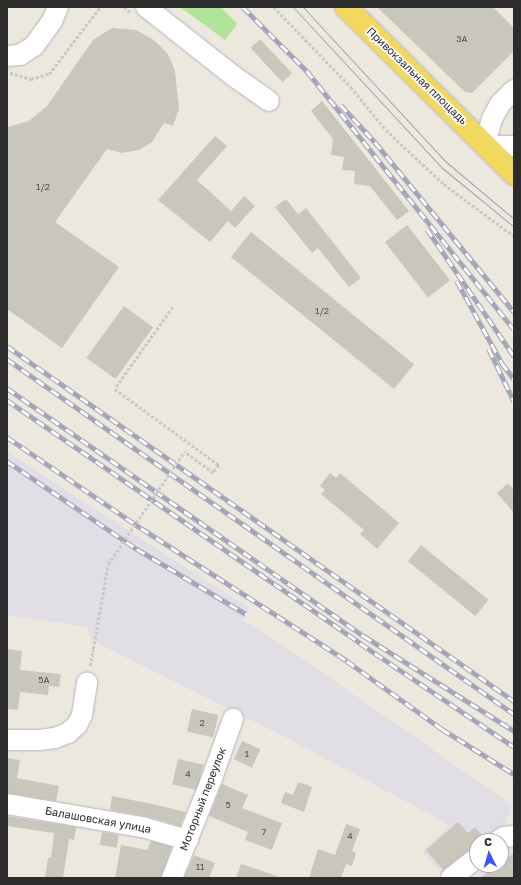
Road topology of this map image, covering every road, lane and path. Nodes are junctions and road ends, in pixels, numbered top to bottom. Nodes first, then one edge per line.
1 (58, 7) edge
2 (100, 7) edge
3 (146, 7) edge
4 (274, 7) edge
5 (346, 7) edge
6 (7, 56) edge
7 (7, 71) edge
8 (514, 90) edge
9 (269, 101) dead end
10 (488, 146) junction
11 (514, 146) edge
12 (514, 174) edge
13 (514, 236) edge
14 (173, 307) dead end
15 (93, 649) dead end
16 (87, 682) dead end
17 (233, 719) dead end
18 (7, 740) edge
19 (7, 804) edge
20 (188, 840) junction
21 (469, 864) edge
22 (172, 878) edge
23 (451, 878) edge

1 - 6 street
2 - 7 path
3 - 9 street
4 - 13 path
5 - 10 main road, Привокзальная площадь
8 - 10 street
10 - 11 street
10 - 12 main road, Привокзальная площадь
14 - 15 path, bridge
16 - 18 street
17 - 20 street, Моторный переулок
19 - 20 street, Балашовская улица
20 - 22 street, Моторный переулок
21 - 23 street

